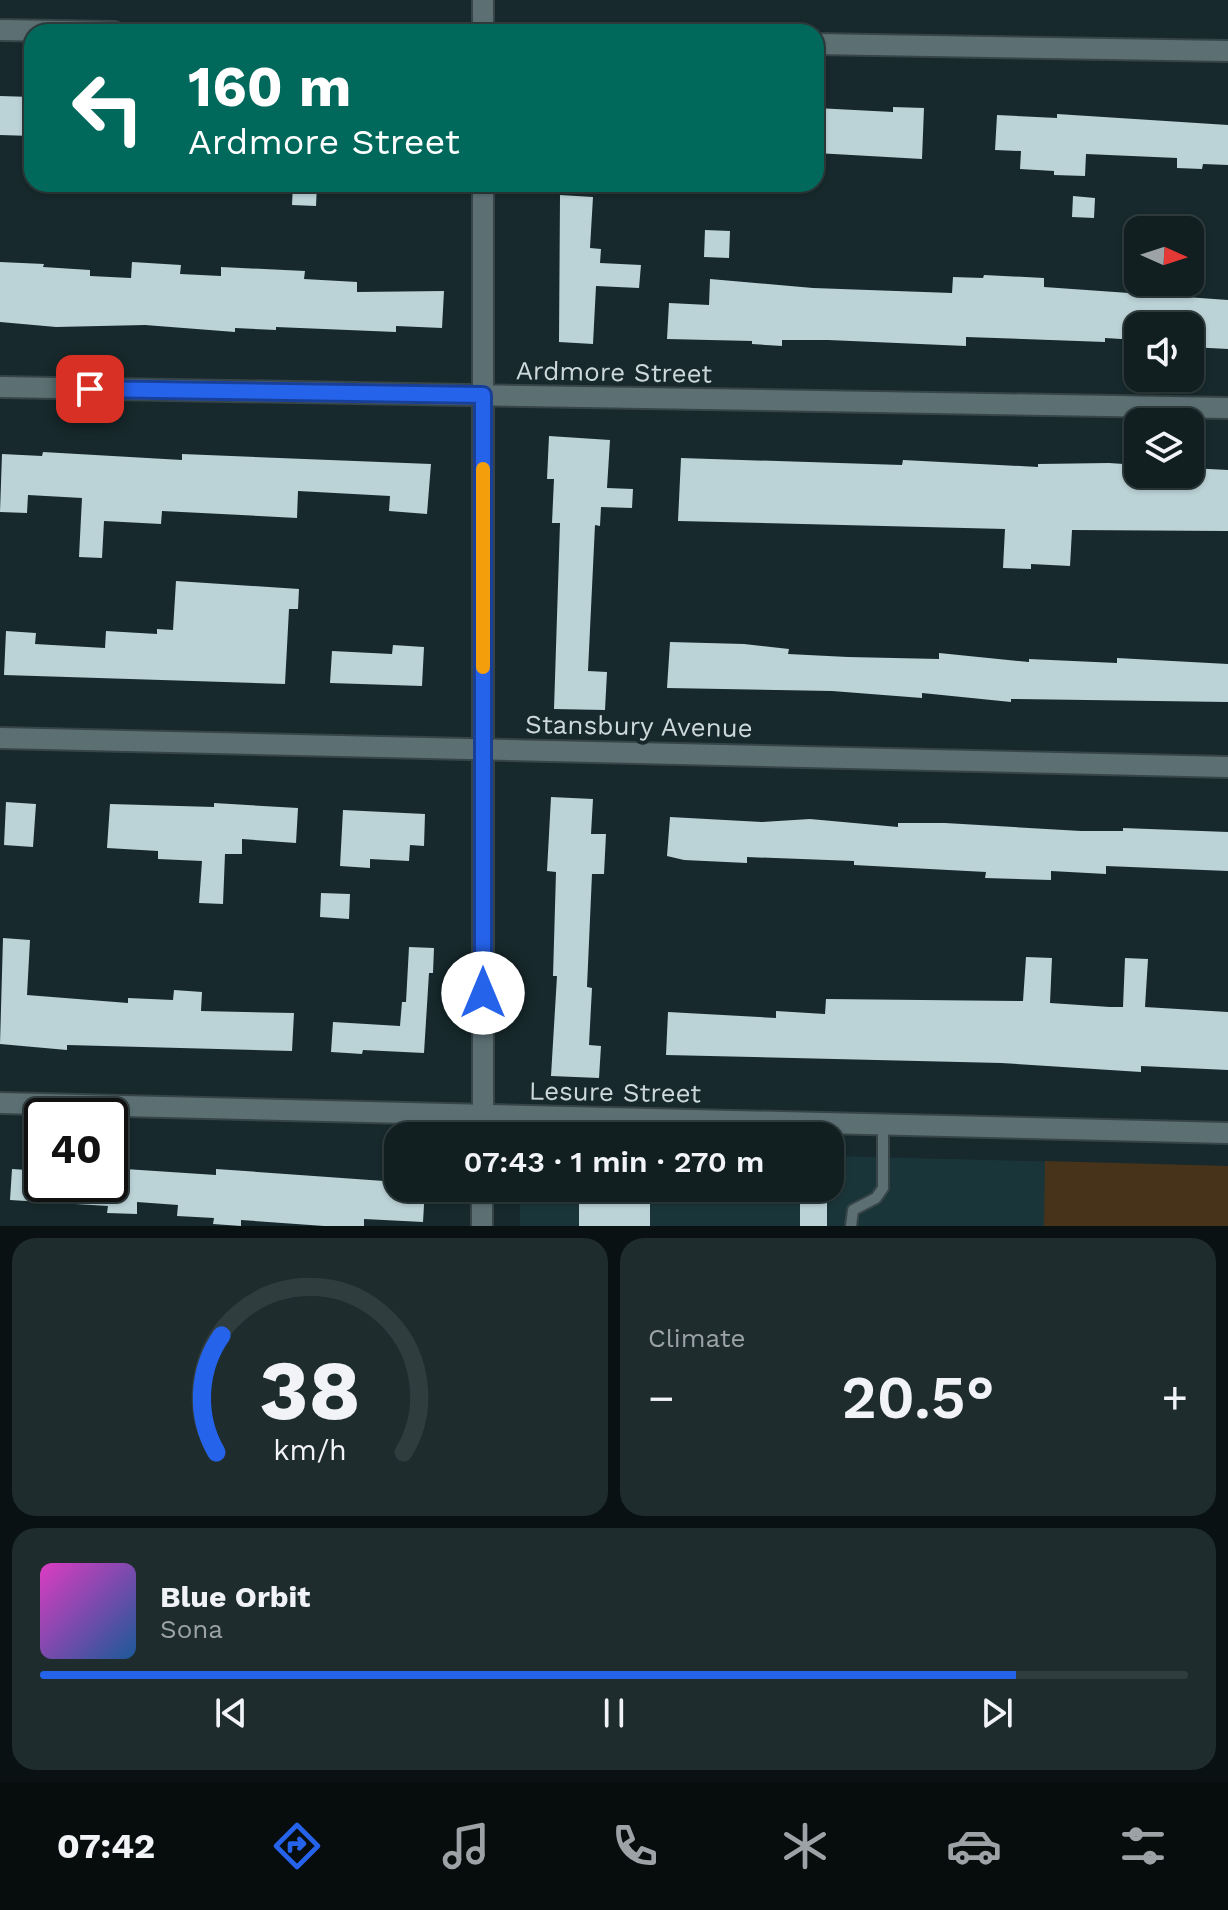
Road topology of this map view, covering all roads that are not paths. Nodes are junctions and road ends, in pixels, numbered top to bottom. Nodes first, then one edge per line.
1 (483, 0) edge
2 (483, 24) edge
3 (0, 30) edge
4 (24, 30) edge
5 (824, 44) edge
6 (1228, 51) edge
7 (483, 192) edge
8 (0, 387) edge
9 (483, 395) junction
10 (1228, 408) edge
11 (0, 738) edge
12 (483, 749) junction
13 (1228, 767) edge
14 (0, 1103) edge
15 (399, 1122) edge
16 (483, 1122) edge
17 (844, 1125) edge
18 (883, 1125) junction
19 (1228, 1133) edge
20 (482, 1202) edge
21 (482, 1226) edge
22 (851, 1226) edge

1 - 2 street
3 - 4 street
5 - 6 street
7 - 9 street
8 - 9 street, Ardmore Street
9 - 10 street, Ardmore Street
9 - 12 street
11 - 12 street, Stansbury Avenue
12 - 13 street, Stansbury Avenue
12 - 16 street
14 - 15 street, Lesure Street
17 - 18 street, Lesure Street
18 - 19 street, Lesure Street
18 - 22 lane
20 - 21 street

